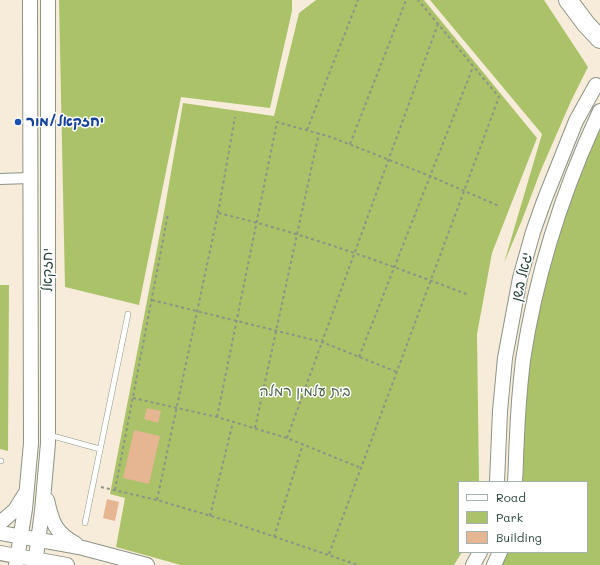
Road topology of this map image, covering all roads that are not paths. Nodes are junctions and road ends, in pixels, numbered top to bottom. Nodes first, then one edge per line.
1 (30, 0) edge
2 (48, 0) edge
3 (568, 0) edge
4 (600, 39) edge
5 (596, 84) dead end
6 (600, 111) edge
7 (30, 178) junction
8 (0, 179) edge
9 (128, 314) dead end
10 (48, 435) junction
11 (100, 449) junction
12 (497, 481) edge
13 (515, 481) edge
14 (45, 488) junction
15 (27, 490) junction
16 (0, 523) edge
17 (85, 523) dead end
18 (0, 533) edge
19 (21, 537) junction
20 (39, 540) junction
21 (85, 549) junction
22 (0, 553) edge
23 (479, 553) edge
24 (500, 553) edge
25 (17, 560) edge
26 (36, 562) edge
27 (67, 565) edge
28 (147, 565) edge
29 (473, 565) edge
30 (494, 565) edge

1 - 7 main road, יחזקאל
2 - 10 main road, יחזקאל
3 - 4 highway
5 - 12 main road, יגאל בשן
6 - 13 main road, יגאל בשן
7 - 8 street
7 - 15 main road, יחזקאל
9 - 11 lane
10 - 11 lane
10 - 14 main road, יחזקאל
11 - 17 lane
14 - 20 main road, יחזקאל
14 - 21 main road
15 - 16 main road
15 - 19 main road, יחזקאל
18 - 19 main road
19 - 20 main road
19 - 25 main road, יחזקאל
20 - 21 main road
20 - 26 main road, יחזקאל
21 - 28 main road
22 - 25 main road
23 - 29 main road
24 - 30 main road
25 - 26 main road
26 - 27 main road

